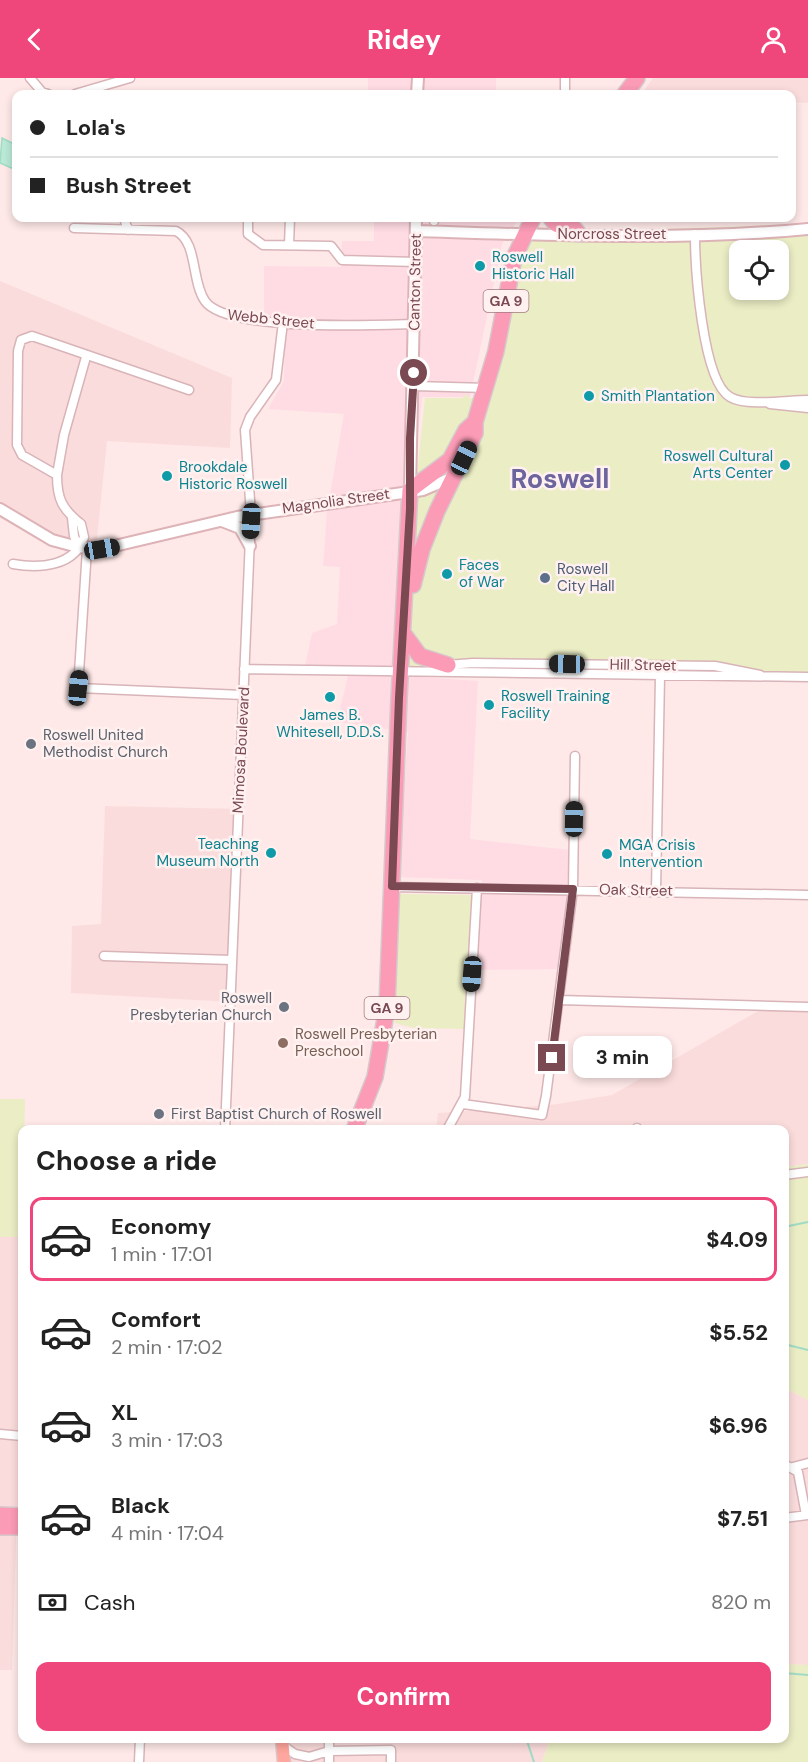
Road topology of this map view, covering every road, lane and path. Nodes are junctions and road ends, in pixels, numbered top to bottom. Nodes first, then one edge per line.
1 (30, 78) edge
2 (130, 78) edge
3 (40, 90) edge
4 (89, 90) edge
5 (125, 222) edge
6 (248, 222) edge
7 (290, 222) edge
8 (416, 222) edge
9 (530, 222) edge
10 (553, 222) edge
11 (74, 228) dead end
12 (808, 229) edge
13 (128, 230) junction
14 (416, 231) junction
15 (523, 234) junction
16 (579, 234) junction
17 (695, 234) junction
18 (289, 245) junction
19 (416, 262) junction
20 (283, 322) junction
21 (415, 324) junction
22 (86, 357) junction
23 (414, 386) junction
24 (487, 388) junction
25 (189, 390) dead end
26 (808, 400) edge
27 (761, 401) junction
28 (808, 408) edge
29 (475, 422) junction
30 (57, 475) junction
31 (451, 478) junction
32 (410, 490) junction
33 (0, 508) edge
34 (251, 514) junction
35 (219, 521) junction
36 (250, 546) junction
37 (83, 548) junction
38 (14, 564) dead end
39 (403, 628) junction
40 (448, 665) junction
41 (244, 669) junction
42 (417, 670) junction
43 (400, 671) junction
44 (762, 675) junction
45 (660, 676) junction
46 (808, 677) edge
47 (243, 695) junction
48 (575, 756) dead end
49 (392, 886) junction
50 (477, 888) junction
51 (573, 889) junction
52 (656, 891) junction
53 (808, 895) edge
54 (104, 956) dead end
55 (232, 960) junction
56 (560, 999) junction
57 (808, 1007) edge
58 (463, 1104) junction
59 (225, 1125) edge
60 (356, 1125) edge
61 (450, 1125) edge
62 (808, 1172) edge
63 (789, 1174) edge
64 (0, 1434) edge
65 (18, 1436) edge
66 (808, 1462) edge
67 (789, 1466) edge
68 (0, 1515) edge
69 (807, 1515) edge
70 (18, 1516) edge
71 (789, 1517) edge
72 (0, 1527) edge
73 (18, 1527) edge
74 (140, 1743) edge
75 (282, 1743) edge
76 (283, 1743) edge
77 (329, 1743) edge
78 (329, 1751) junction
79 (306, 1759) edge
80 (139, 1762) edge
81 (284, 1762) edge
82 (329, 1762) edge
83 (391, 1762) edge

1 - 3 street
2 - 4 street
5 - 13 street
6 - 18 street
7 - 18 street
8 - 14 street, Canton Street
9 - 15 highway, GA 9
10 - 16 highway
11 - 13 street, Webb Street
12 - 17 street, Norcross Street
13 - 20 street, Webb Street
14 - 15 street, Norcross Street
14 - 19 street, Canton Street
15 - 16 street, Norcross Street
15 - 24 highway, GA 9
16 - 17 street, Norcross Street
17 - 27 street
18 - 19 street
19 - 21 street, Canton Street
20 - 21 street, Webb Street
20 - 34 street, Mimosa Boulevard
21 - 23 street, Canton Street
22 - 25 street
22 - 30 street
22 - 30 street
23 - 24 street
23 - 32 street, Canton Street
24 - 29 highway, GA 9
26 - 27 street
27 - 28 street
29 - 31 highway, GA 9
29 - 32 highway, GA 9
30 - 37 street
31 - 32 street, Magnolia Street
31 - 39 highway, GA 9
32 - 34 street, Magnolia Street
32 - 39 highway, GA 9
33 - 37 street, Magnolia Street
34 - 35 street, Magnolia Street
34 - 36 street, Mimosa Boulevard
35 - 36 street
35 - 37 street, Magnolia Street
36 - 41 street, Mimosa Boulevard
37 - 38 street
37 - 47 street
39 - 40 highway
39 - 43 highway, GA 9
40 - 42 street, Hill Street
40 - 44 street, Hill Street
41 - 43 street, Hill Street
41 - 47 street, Mimosa Boulevard
42 - 43 street, Hill Street
42 - 45 street, Hill Street
43 - 49 highway, GA 9
44 - 45 street, Hill Street
44 - 46 street, Hill Street
45 - 52 street
47 - 55 street, Mimosa Boulevard
48 - 51 street
49 - 50 street, Oak Street
49 - 60 highway, GA 9
50 - 51 street, Oak Street
50 - 58 street
51 - 52 street, Oak Street
51 - 56 street
52 - 53 street, Oak Street
54 - 55 street
55 - 59 street, Mimosa Boulevard
56 - 57 street
56 - 58 street
58 - 61 street
62 - 63 street
64 - 65 street
66 - 67 street
67 - 69 street
68 - 70 highway
69 - 71 street
72 - 73 highway
74 - 80 street
75 - 81 main road
76 - 79 street
77 - 78 street
78 - 79 street
78 - 82 street
78 - 83 street

